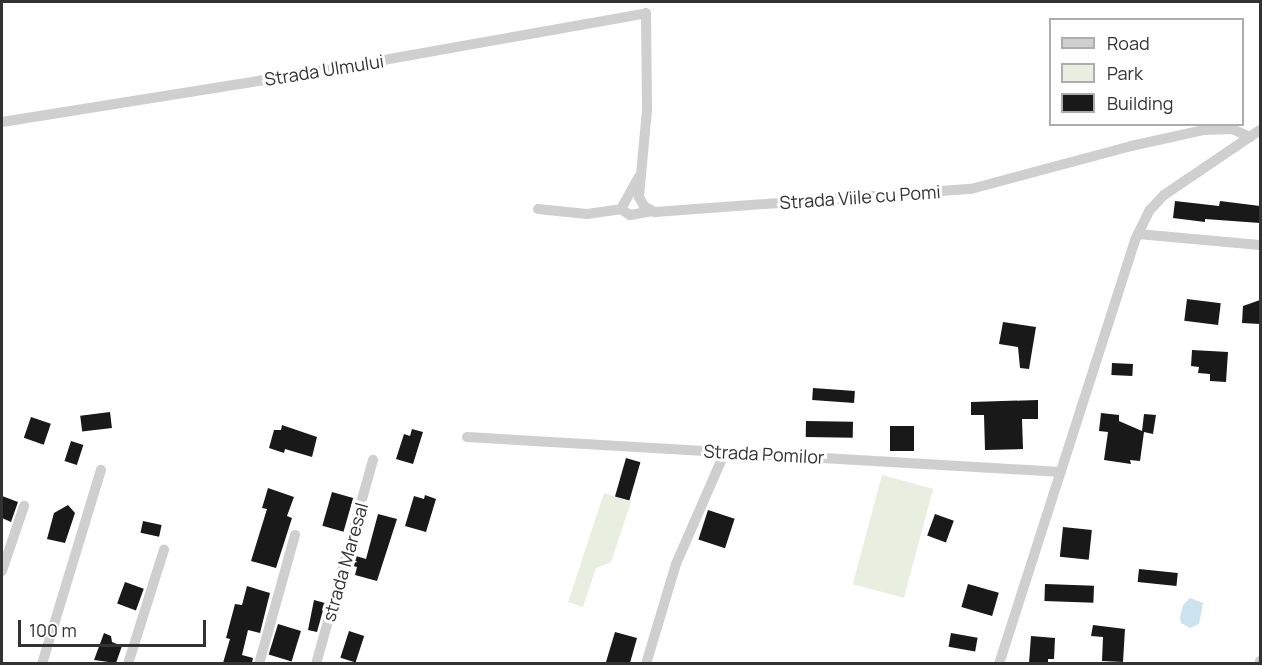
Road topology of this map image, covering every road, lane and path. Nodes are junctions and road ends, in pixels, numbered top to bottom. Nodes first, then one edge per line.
1 (2, 122) edge
2 (1260, 130) edge
3 (1250, 137) junction
4 (641, 174) junction
5 (538, 209) dead end
6 (621, 209) junction
7 (653, 211) junction
8 (1138, 234) junction
9 (1260, 245) edge
10 (467, 437) dead end
11 (725, 452) junction
12 (373, 460) dead end
13 (101, 470) dead end
14 (1061, 472) junction
15 (24, 506) dead end
16 (296, 535) dead end
17 (164, 550) dead end
18 (2, 571) edge
19 (42, 663) edge
20 (128, 663) edge
21 (259, 663) edge
22 (316, 663) edge
23 (646, 663) edge
24 (999, 663) edge

1 - 4 street, Strada Ulmului
2 - 3 street
3 - 7 street, Strada Viile cu Pomi
3 - 8 street
4 - 6 street
4 - 7 street
5 - 6 street, Strada Viile cu Pomi
6 - 7 street, Strada Viile cu Pomi
8 - 9 street
8 - 14 street
10 - 11 street, Strada Pomilor
11 - 14 street, Strada Pomilor
11 - 23 street
12 - 22 street, strada Maresal
13 - 19 street
14 - 24 street
15 - 18 street
16 - 21 street
17 - 20 street

